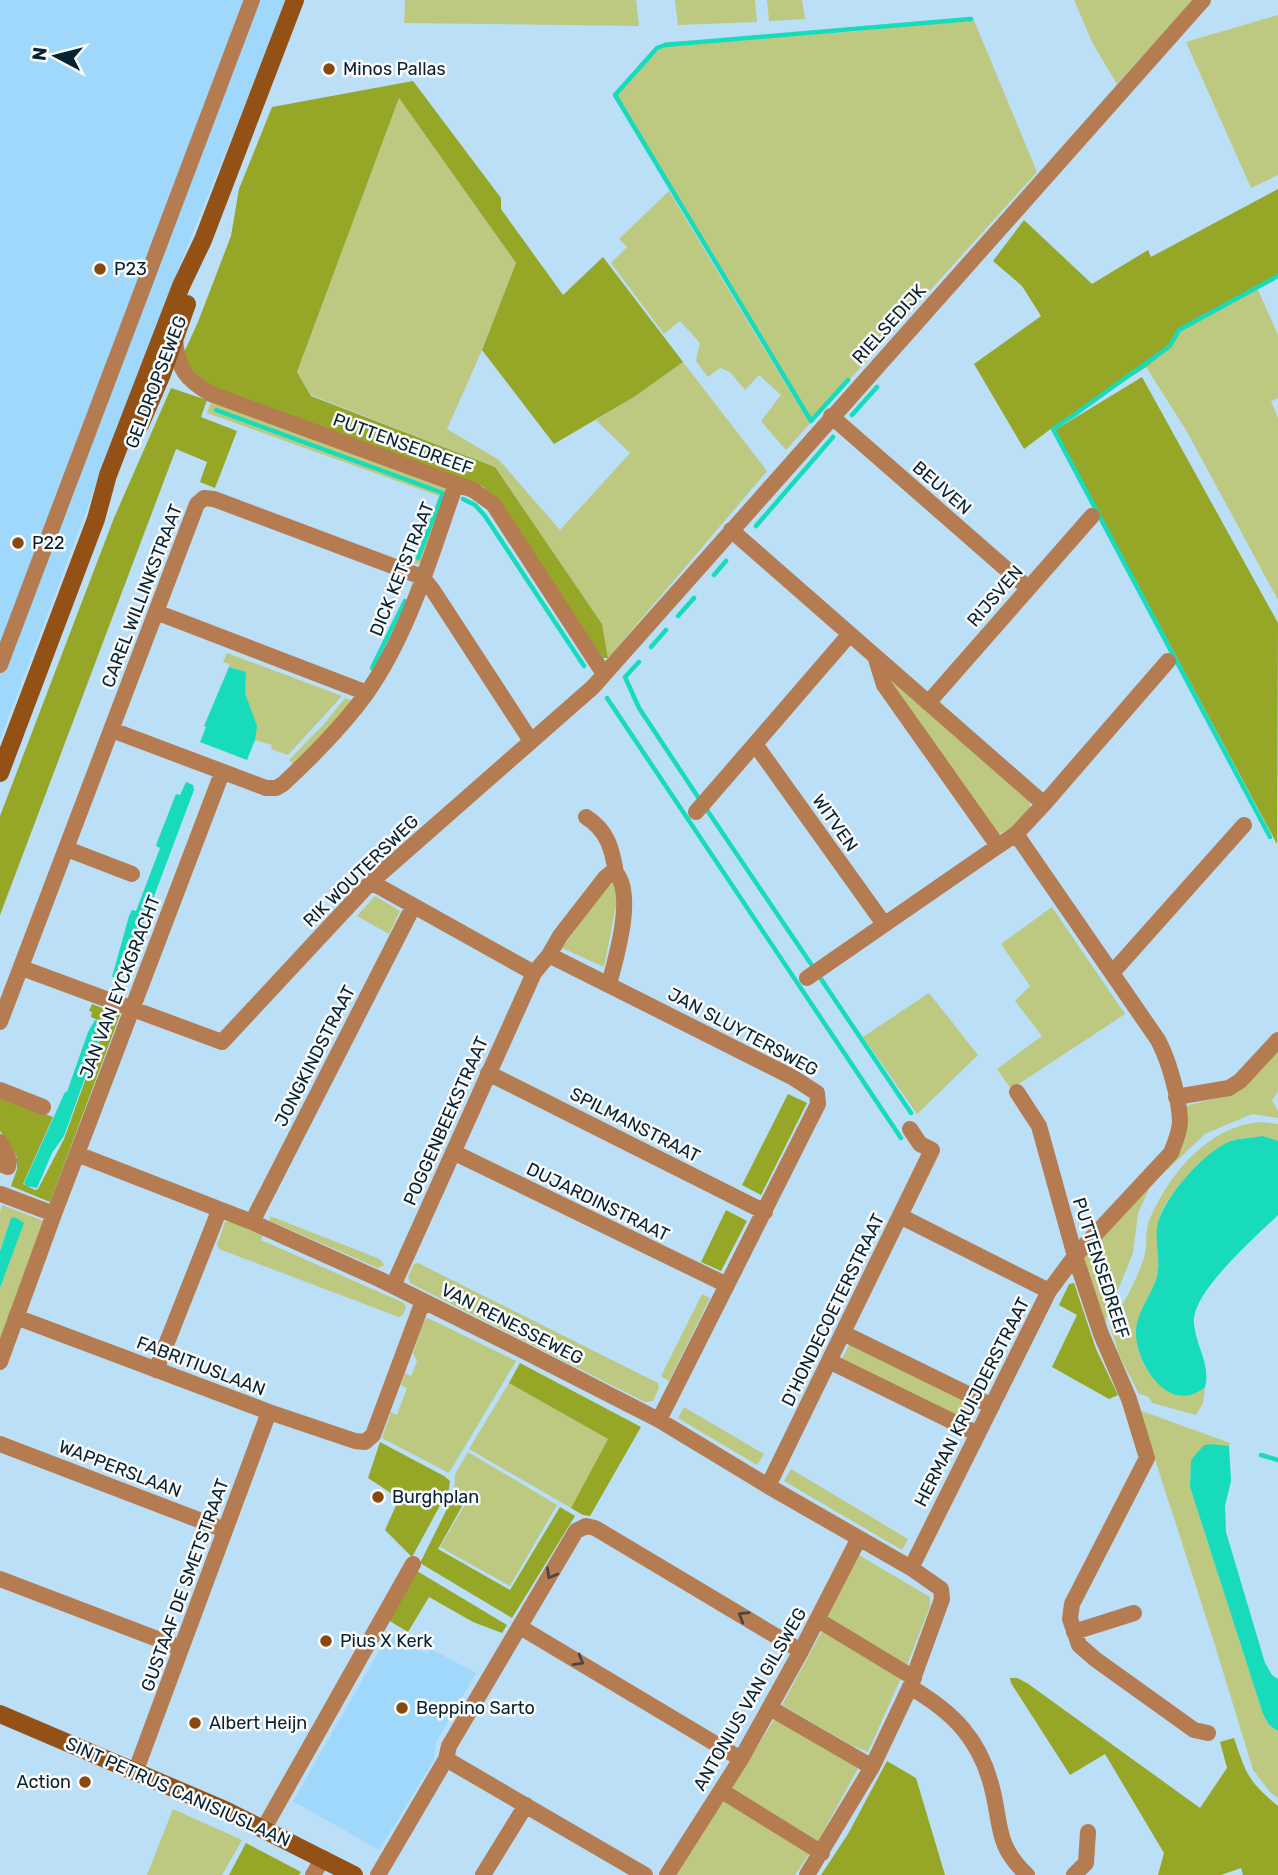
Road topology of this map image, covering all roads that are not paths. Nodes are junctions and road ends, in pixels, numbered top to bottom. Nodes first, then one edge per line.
1 (252, 0) edge
2 (295, 0) edge
3 (1203, 0) edge
4 (203, 240) junction
5 (175, 340) junction
6 (831, 416) junction
7 (456, 484) junction
8 (1092, 516) dead end
9 (96, 519) junction
10 (731, 530) junction
11 (422, 577) junction
12 (1028, 588) junction
13 (156, 612) junction
14 (849, 635) junction
15 (875, 656) junction
16 (1168, 661) dead end
17 (0, 665) edge
18 (604, 674) junction
19 (367, 692) junction
20 (928, 703) junction
21 (111, 730) junction
22 (531, 741) junction
23 (755, 744) junction
24 (0, 773) edge
25 (222, 773) junction
26 (1044, 804) junction
27 (696, 812) dead end
28 (586, 817) dead end
29 (1244, 825) dead end
30 (1016, 834) junction
31 (998, 846) junction
32 (67, 849) junction
33 (616, 873) junction
34 (132, 874) dead end
35 (371, 882) junction
36 (413, 907) junction
37 (884, 925) junction
38 (550, 955) junction
39 (22, 968) junction
40 (1112, 972) junction
41 (534, 973) junction
42 (807, 978) dead end
43 (609, 984) junction
44 (134, 1009) junction
45 (0, 1022) edge
46 (1278, 1040) edge
47 (488, 1073) junction
48 (0, 1090) edge
49 (1017, 1092) dead end
50 (1175, 1097) junction
51 (43, 1107) dead end
52 (910, 1129) dead end
53 (0, 1142) edge
54 (453, 1152) junction
55 (76, 1154) junction
56 (4, 1166) edge
57 (0, 1195) edge
58 (219, 1212) junction
59 (765, 1212) junction
60 (54, 1214) junction
61 (900, 1216) junction
62 (252, 1222) junction
63 (1075, 1256) junction
64 (727, 1285) junction
65 (393, 1286) junction
66 (1049, 1291) junction
67 (423, 1301) junction
68 (16, 1317) junction
69 (843, 1333) junction
70 (829, 1361) junction
71 (0, 1362) edge
72 (156, 1370) junction
73 (992, 1406) junction
74 (269, 1412) junction
75 (659, 1420) junction
76 (978, 1433) junction
77 (0, 1444) edge
78 (768, 1486) junction
79 (225, 1531) junction
80 (859, 1538) junction
81 (414, 1564) dead end
82 (911, 1568) junction
83 (0, 1579) edge
84 (1134, 1612) dead end
85 (818, 1620) junction
86 (520, 1627) junction
87 (1074, 1632) junction
88 (181, 1648) junction
89 (801, 1651) junction
90 (912, 1682) junction
91 (770, 1708) junction
92 (0, 1714) edge
93 (1208, 1733) dead end
94 (446, 1759) junction
95 (741, 1759) junction
96 (872, 1767) junction
97 (136, 1770) junction
98 (722, 1791) junction
99 (526, 1805) junction
100 (264, 1828) junction
101 (1088, 1832) dead end
102 (822, 1853) junction
103 (323, 1858) junction
104 (1087, 1866) edge
105 (313, 1875) edge
106 (354, 1875) edge
107 (378, 1875) edge
108 (483, 1875) edge
109 (645, 1875) edge
110 (667, 1875) edge
111 (807, 1875) edge
112 (1027, 1875) edge

1 - 17 street
2 - 4 main road, GELDROPSEWEG
3 - 6 street, RIELSEDIJK
4 - 5 main road, GELDROPSEWEG
4 - 9 main road, GELDROPSEWEG
5 - 7 street, PUTTENSEDREEF
5 - 9 main road, GELDROPSEWEG
6 - 10 street, RIELSEDIJK
6 - 12 street, BEUVEN
7 - 11 street, DICK KETSTRAAT
7 - 18 street, PUTTENSEDREEF
8 - 12 street, RIJSVEN
9 - 24 main road, GELDROPSEWEG
10 - 14 street
10 - 18 street, RIELSEDIJK
11 - 13 street, CAREL WILLINKSTRAAT
11 - 19 street, DICK KETSTRAAT
11 - 22 street
12 - 20 street, RIJSVEN
13 - 19 street
13 - 21 street, CAREL WILLINKSTRAAT
14 - 15 street
14 - 23 street
15 - 20 street
15 - 31 street
16 - 26 street
18 - 22 street, RIK WOUTERSWEG
19 - 25 street, DICK KETSTRAAT
20 - 26 street
21 - 25 street, DICK KETSTRAAT
21 - 32 street, CAREL WILLINKSTRAAT
22 - 35 street, RIK WOUTERSWEG
23 - 27 street
23 - 37 street, WITVEN
25 - 44 street, JAN VAN EYCKGRACHT
26 - 30 street
28 - 33 street
29 - 40 street
30 - 31 street
30 - 40 street
31 - 37 street
32 - 34 street
32 - 39 street, CAREL WILLINKSTRAAT
33 - 38 street
33 - 43 street
35 - 36 street
35 - 44 street, RIK WOUTERSWEG
36 - 41 street
36 - 62 street, JONGKINDSTRAAT
37 - 42 street
38 - 41 street
38 - 43 street, JAN SLUYTERSWEG
39 - 44 street
39 - 45 street, CAREL WILLINKSTRAAT
40 - 50 street
41 - 47 street, POGGENBEEKSTRAAT
43 - 59 street, JAN SLUYTERSWEG
44 - 55 street, JAN VAN EYCKGRACHT
46 - 50 street
47 - 54 street, POGGENBEEKSTRAAT
47 - 59 street, SPILMANSTRAAT
48 - 51 street
49 - 63 street, PUTTENSEDREEF
50 - 63 street
52 - 61 street, D'HONDECOETERSTRAAT
53 - 56 street
54 - 64 street, DUJARDINSTRAAT
54 - 65 street, POGGENBEEKSTRAAT
55 - 58 street, VAN RENESSEWEG
55 - 60 street, JAN VAN EYCKGRACHT
56 - 57 street
57 - 60 street
58 - 62 street, VAN RENESSEWEG
58 - 72 street
59 - 64 street, JAN SLUYTERSWEG
60 - 68 street, JAN VAN EYCKGRACHT
61 - 66 street
61 - 69 street, D'HONDECOETERSTRAAT
62 - 65 street, VAN RENESSEWEG
63 - 66 street, HERMAN KRUIJDERSTRAAT
63 - 87 street, PUTTENSEDREEF
64 - 75 street, JAN SLUYTERSWEG
65 - 67 street, VAN RENESSEWEG
66 - 73 street, HERMAN KRUIJDERSTRAAT
67 - 74 street, FABRITIUSLAAN
67 - 75 street, VAN RENESSEWEG
68 - 71 street, JAN VAN EYCKGRACHT
68 - 72 street, FABRITIUSLAAN
69 - 70 street, D'HONDECOETERSTRAAT
69 - 73 street
70 - 76 street
70 - 78 street, D'HONDECOETERSTRAAT
72 - 74 street, FABRITIUSLAAN
73 - 76 street, HERMAN KRUIJDERSTRAAT
74 - 79 street, GUSTAAF DE SMETSTRAAT
75 - 78 street, VAN RENESSEWEG
76 - 82 street, HERMAN KRUIJDERSTRAAT
77 - 79 street, WAPPERSLAAN
78 - 80 street, VAN RENESSEWEG
79 - 88 street, GUSTAAF DE SMETSTRAAT
80 - 82 street, VAN RENESSEWEG
80 - 85 street, ANTONIUS VAN GILSWEG
81 - 100 street
82 - 90 street, VAN RENESSEWEG
83 - 88 street
84 - 87 street
85 - 89 street, ANTONIUS VAN GILSWEG
85 - 90 street
89 -> 86 street
86 - 94 street
86 -> 95 street
87 - 93 street
88 - 97 street, GUSTAAF DE SMETSTRAAT
89 - 91 street, ANTONIUS VAN GILSWEG
90 - 96 street, VAN RENESSEWEG
90 - 112 street
91 - 95 street, ANTONIUS VAN GILSWEG
91 - 96 street
92 - 97 main road, SINT PETRUS CANISIUSLAAN
94 - 99 street
94 - 107 street
95 - 98 street, ANTONIUS VAN GILSWEG
96 - 102 street, VAN RENESSEWEG
97 - 100 main road, SINT PETRUS CANISIUSLAAN
98 - 102 street
98 - 110 street, ANTONIUS VAN GILSWEG
99 - 108 street
99 - 109 street
100 - 103 main road, SINT PETRUS CANISIUSLAAN
101 - 104 street
102 - 111 street, VAN RENESSEWEG
103 - 105 street
103 - 106 main road, SINT PETRUS CANISIUSLAAN

